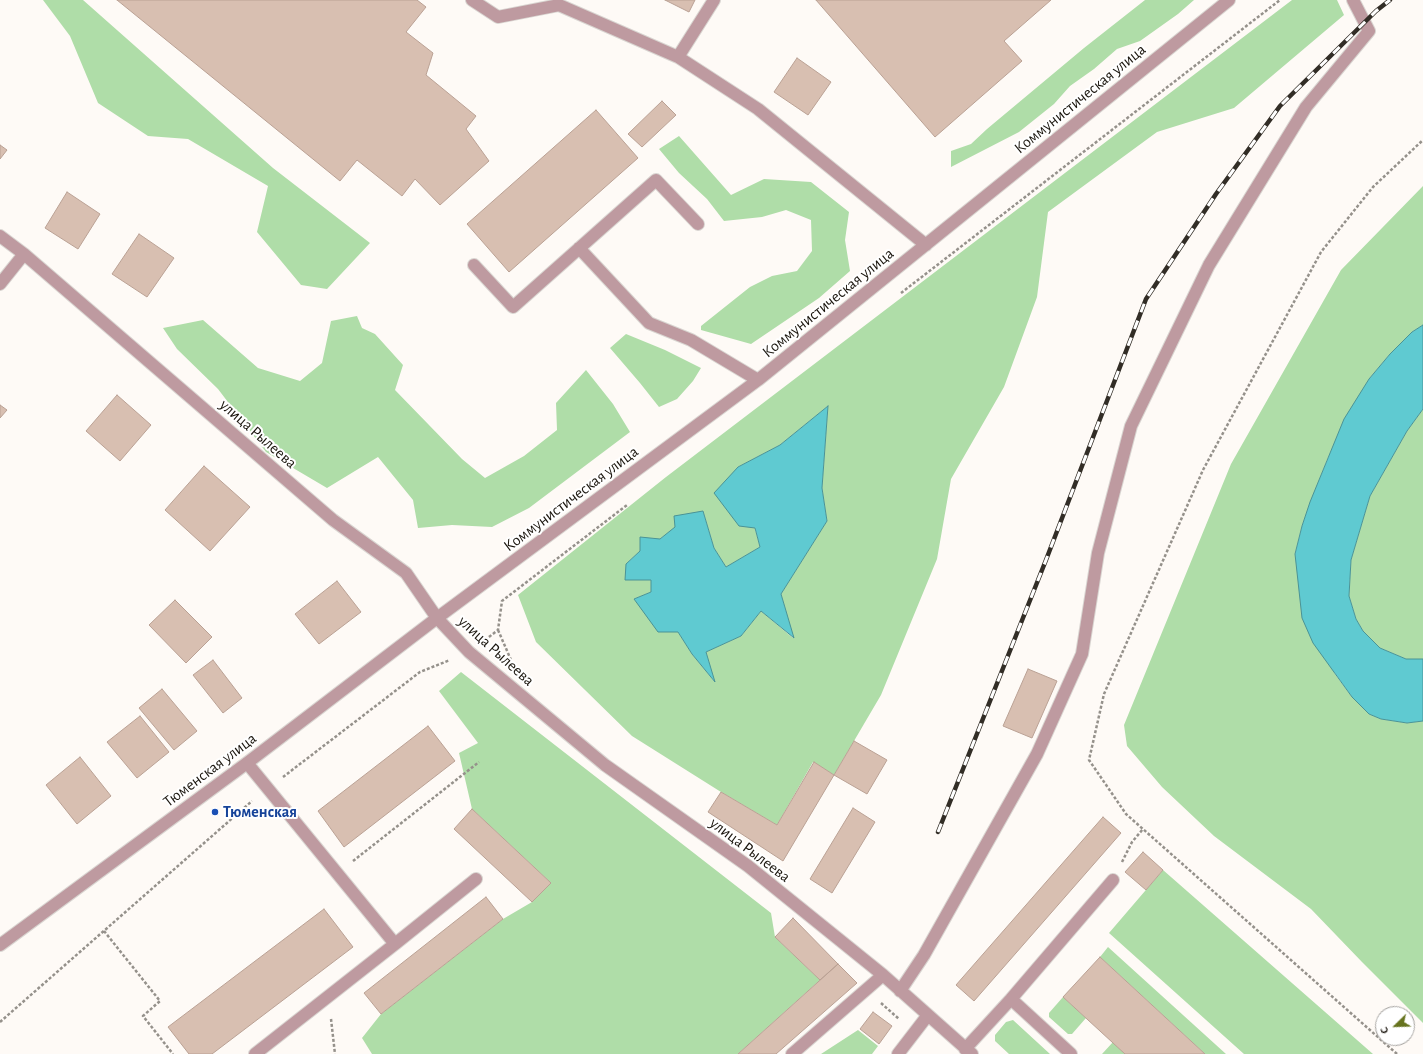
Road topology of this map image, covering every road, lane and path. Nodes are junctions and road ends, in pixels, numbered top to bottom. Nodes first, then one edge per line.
1 (472, 0) edge
2 (714, 0) edge
3 (1229, 0) edge
4 (1280, 0) edge
5 (1353, 0) edge
6 (678, 57) junction
7 (1423, 140) edge
8 (698, 224) dead end
9 (0, 236) edge
10 (926, 245) junction
11 (579, 248) junction
12 (24, 254) junction
13 (474, 265) dead end
14 (0, 284) edge
15 (900, 293) dead end
16 (758, 380) junction
17 (628, 503) dead end
18 (437, 618) junction
19 (469, 652) junction
20 (479, 762) dead end
21 (247, 763) junction
22 (268, 788) junction
23 (1143, 829) junction
24 (337, 873) junction
25 (476, 879) dead end
26 (1113, 880) joint
27 (104, 931) junction
28 (395, 944) junction
29 (0, 945) edge
30 (883, 975) junction
31 (900, 991) junction
32 (328, 996) junction
33 (1011, 999) junction
34 (928, 1015) junction
35 (0, 1022) edge
36 (968, 1051) edge
37 (173, 1054) edge
38 (255, 1054) edge
39 (335, 1054) edge
40 (792, 1054) edge
41 (898, 1054) edge
42 (1071, 1054) edge
43 (1397, 1054) edge

1 - 6 street
2 - 6 street
3 - 10 street, Коммунистическая улица
4 - 15 path
5 - 31 street
6 - 10 street
7 - 23 path
8 - 11 street
9 - 12 street, улица Рылеева
10 - 16 street, Коммунистическая улица
11 - 13 street
11 - 16 street
12 - 14 street
12 - 18 street, улица Рылеева
16 - 18 street, Коммунистическая улица
17 - 19 path
18 - 19 street, улица Рылеева
18 - 21 street, Тюменская улица
19 - 22 path
19 - 30 street, улица Рылеева
20 - 24 path
21 - 22 street
21 - 29 street, Тюменская улица
22 - 24 street
22 - 27 path
23 - 26 path
23 - 43 path
24 - 28 street
25 - 28 street
26 - 33 street
27 - 35 path
27 - 37 path
28 - 32 street
30 - 31 street, улица Рылеева
30 - 40 street
31 - 34 street, улица Рылеева
32 - 38 street
32 - 39 path
33 - 36 street
33 - 42 street
34 - 36 street, улица Рылеева
34 - 41 street

